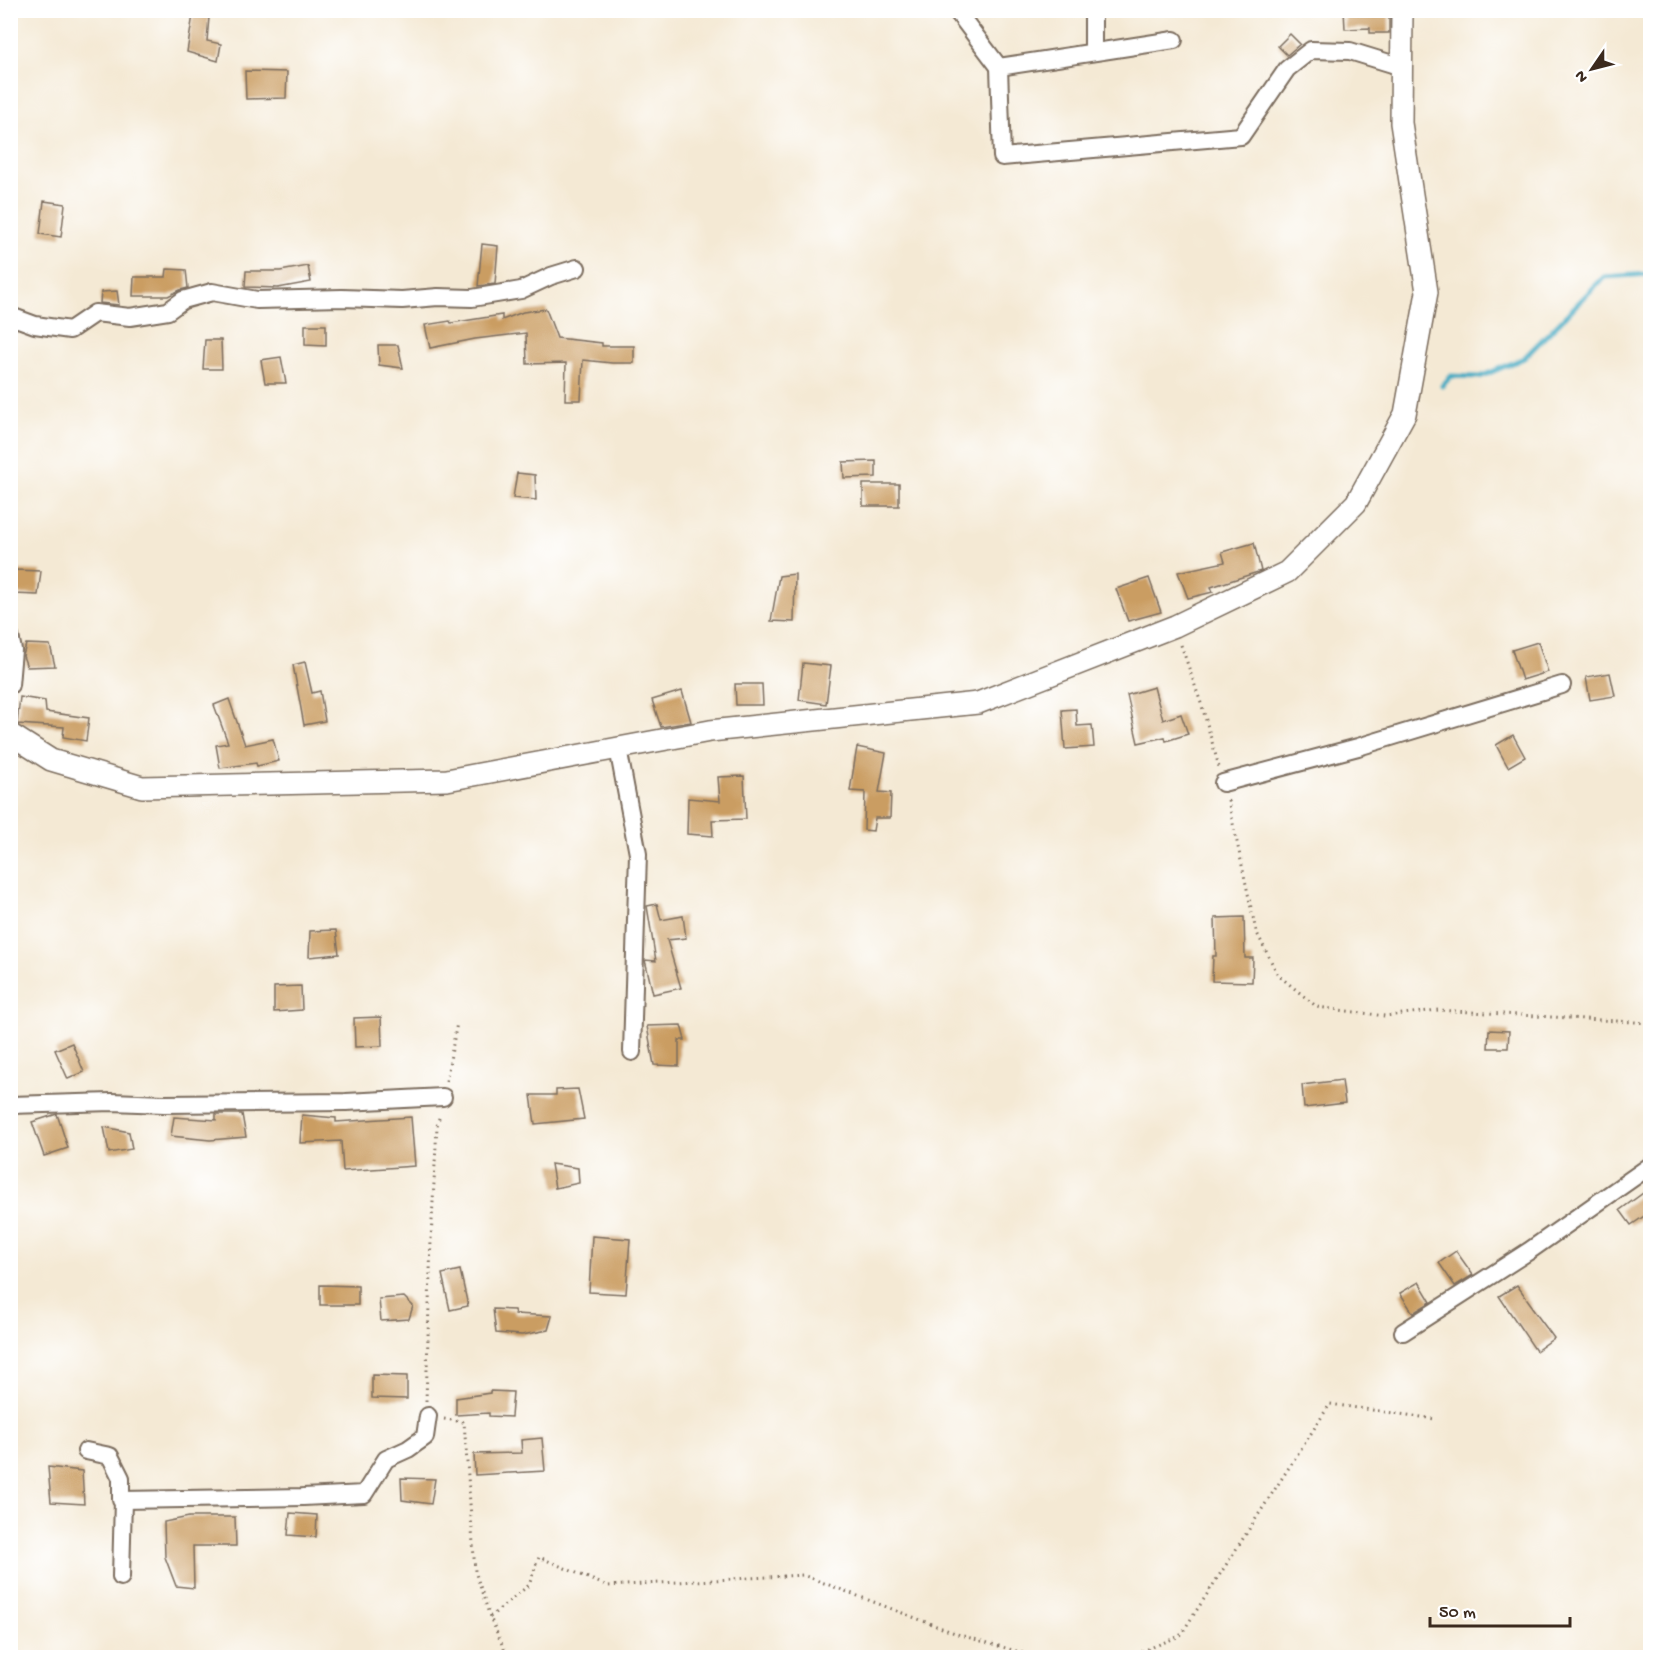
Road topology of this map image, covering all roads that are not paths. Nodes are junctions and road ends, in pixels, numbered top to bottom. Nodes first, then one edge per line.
1 (956, 10) edge
2 (1093, 10) edge
3 (1402, 10) edge
4 (1174, 40) dead end
5 (1093, 52) junction
6 (999, 67) junction
7 (1402, 67) junction
8 (577, 268) dead end
9 (12, 317) edge
10 (10, 636) edge
11 (10, 685) edge
12 (1562, 685) dead end
13 (10, 735) edge
14 (618, 748) junction
15 (1223, 783) road end
16 (632, 1052) dead end
17 (443, 1097) road end
18 (10, 1105) edge
19 (1650, 1166) edge
20 (1403, 1332) dead end
21 (428, 1416) road end
22 (86, 1452) dead end
23 (123, 1500) junction
24 (121, 1577) dead end

1 - 6 street
2 - 5 street
3 - 7 street
4 - 5 street
5 - 6 street
6 - 7 street
7 - 14 street
8 - 9 street
10 - 11 street
12 - 15 street
13 - 14 street
14 - 16 street
17 - 18 street
19 - 20 street
21 - 23 street
22 - 23 street
23 - 24 street

